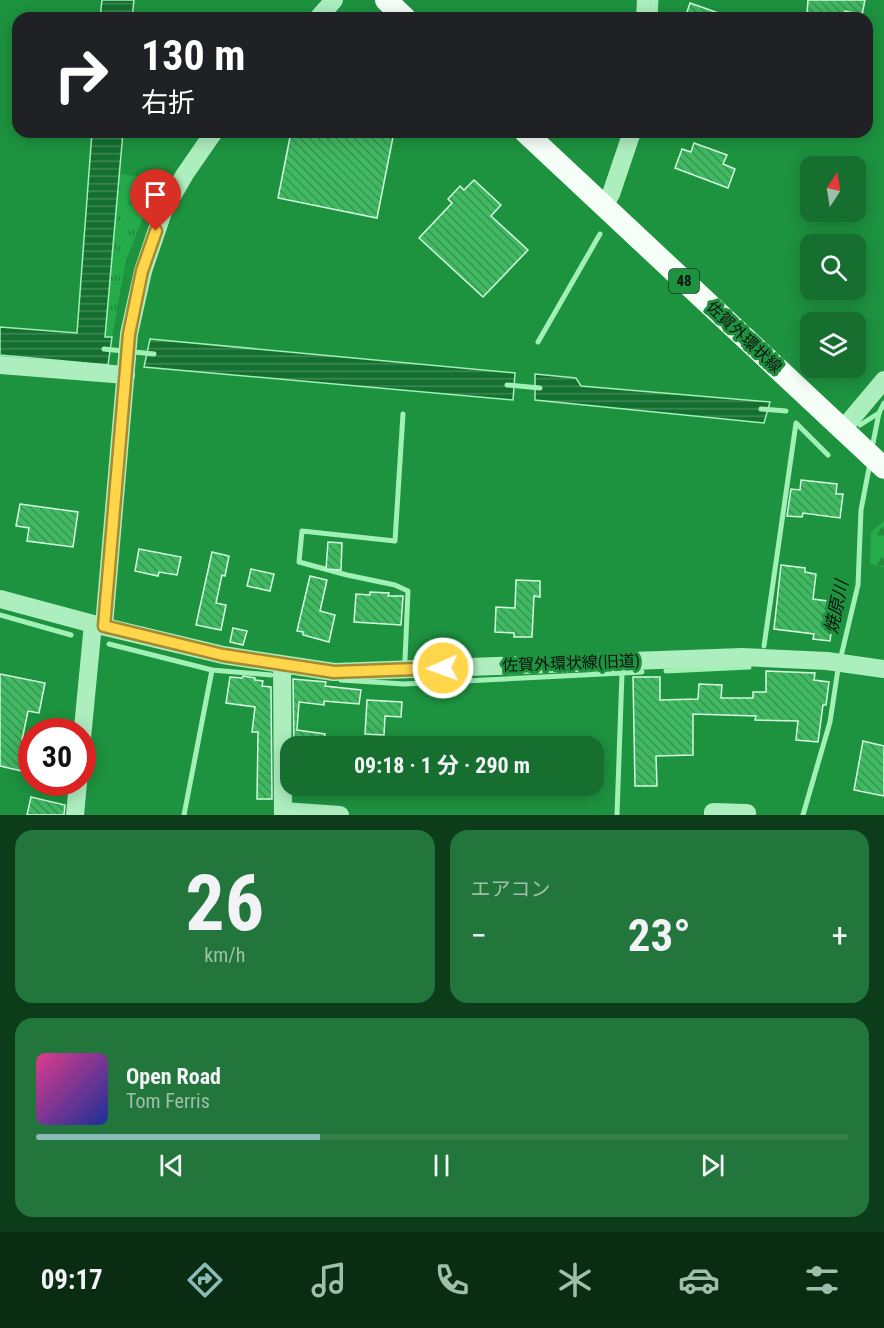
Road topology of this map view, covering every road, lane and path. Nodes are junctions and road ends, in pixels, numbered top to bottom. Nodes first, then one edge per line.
1 (334, 0) edge
2 (386, 0) edge
3 (323, 12) edge
4 (399, 12) edge
5 (210, 138) edge
6 (531, 138) edge
7 (630, 138) edge
8 (604, 206) junction
9 (0, 365) edge
10 (126, 375) junction
11 (884, 380) edge
12 (842, 430) junction
13 (884, 468) edge
14 (0, 599) edge
15 (99, 625) junction
16 (282, 665) junction
17 (884, 669) edge
18 (85, 718) edge
19 (77, 796) edge
20 (283, 813) edge
21 (747, 813) dead end
22 (75, 815) edge
23 (340, 815) edge
24 (713, 815) edge

1 - 3 street
2 - 4 main road
5 - 10 street
6 - 8 main road, 佐賀外環状線 / 48
7 - 8 street
8 - 12 main road, 佐賀外環状線 / 48
9 - 10 street
10 - 15 street
11 - 12 street
12 - 13 main road, 佐賀外環状線 / 48
14 - 15 street, 佐賀外環状線(旧道)
15 - 16 street, 佐賀外環状線(旧道)
15 - 18 street
16 - 17 street, 佐賀外環状線(旧道)
16 - 20 street
19 - 22 street
20 - 23 street
21 - 24 street

